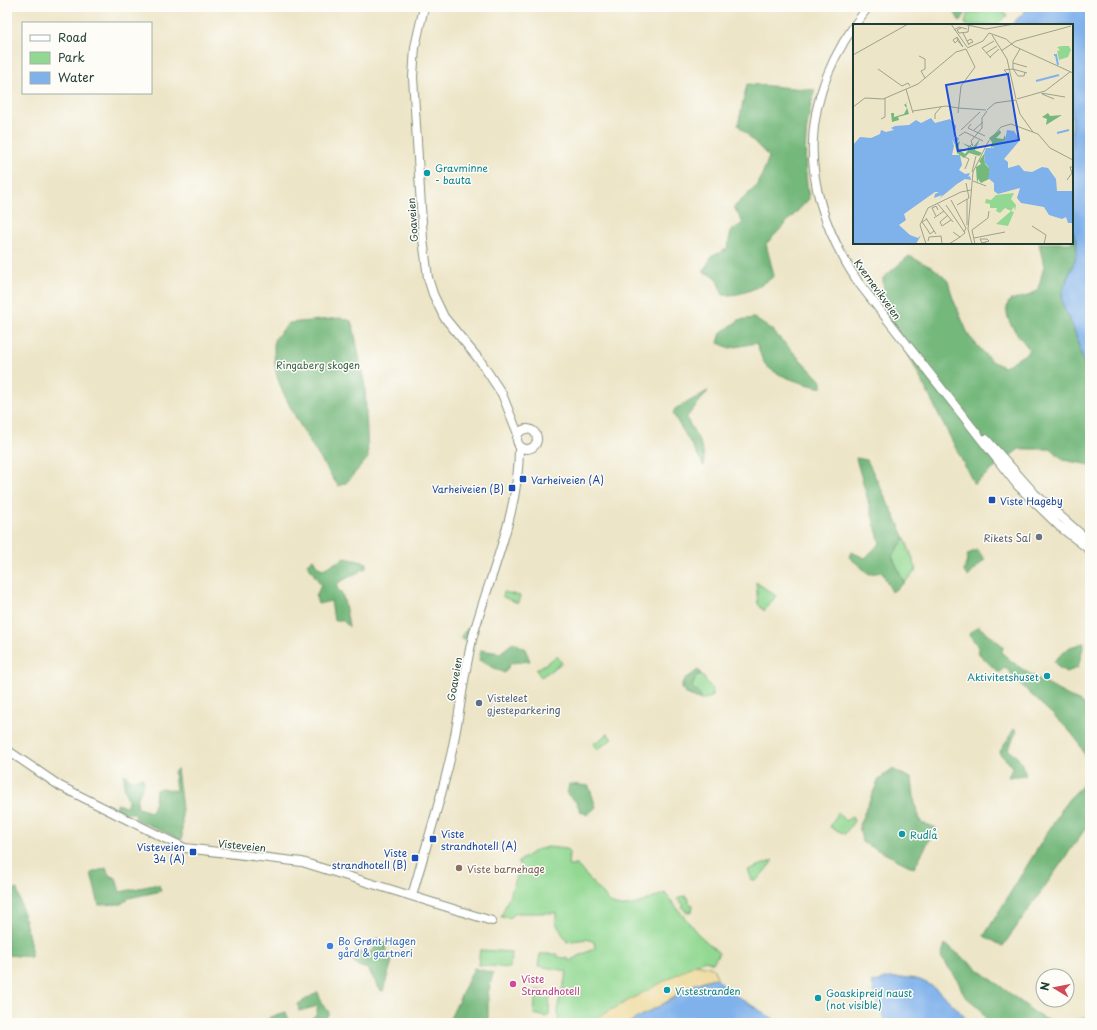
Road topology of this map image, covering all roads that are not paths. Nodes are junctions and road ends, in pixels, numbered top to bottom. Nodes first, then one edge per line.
1 (424, 7) edge
2 (868, 7) edge
3 (854, 24) edge
4 (853, 26) edge
5 (509, 408) junction
6 (960, 412) junction
7 (529, 429) junction
8 (518, 434) junction
9 (519, 446) junction
10 (529, 448) junction
11 (519, 466) junction
12 (1090, 542) edge
13 (1090, 550) edge
14 (7, 750) edge
15 (412, 896) junction
16 (492, 921) dead end

1 - 5 main road, Goaveien
2 - 3 main road, Kvernevikveien
4 - 6 main road, Kvernevikveien
5 - 7 main road, Goaveien
5 - 8 main road, Goaveien
6 - 12 main road, Kvernevikveien
6 - 13 main road, Kvernevikveien
7 - 8 main road
7 - 10 main road
8 - 9 main road
9 - 10 main road
9 - 11 main road, Goaveien
10 - 11 main road, Goaveien
11 - 15 main road, Goaveien
14 - 15 main road, Visteveien
15 - 16 main road, Visteveien

